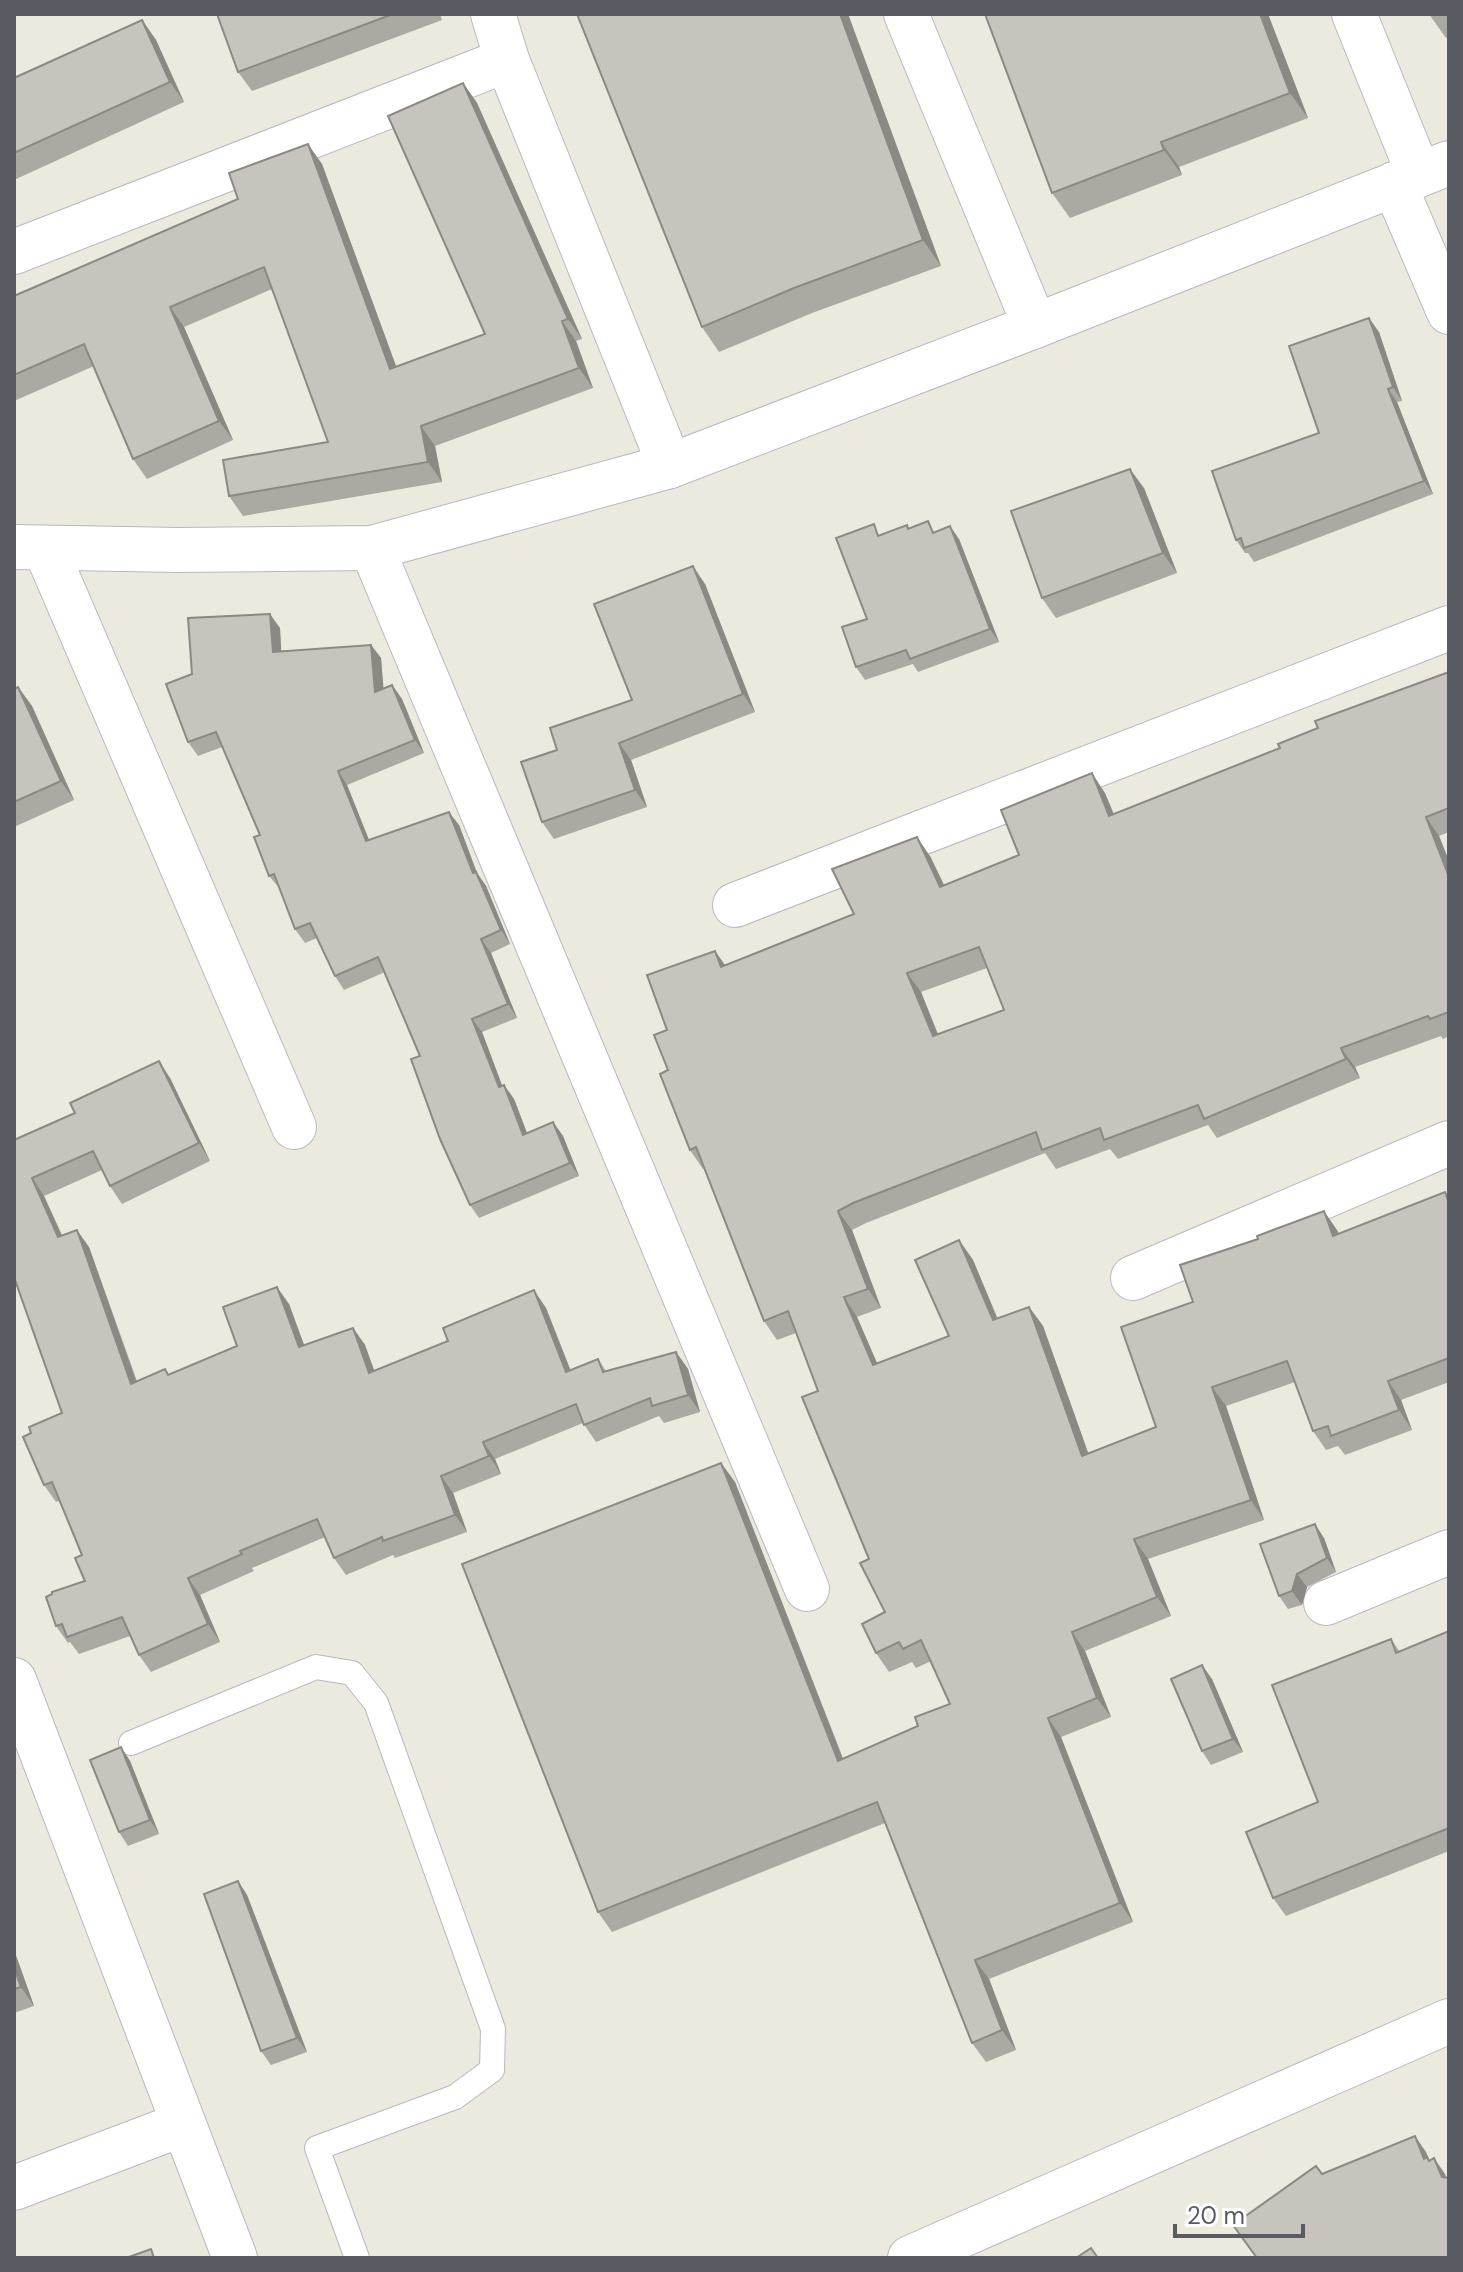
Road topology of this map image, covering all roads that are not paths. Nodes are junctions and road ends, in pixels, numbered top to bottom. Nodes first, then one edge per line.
1 (493, 14) edge
2 (906, 14) edge
3 (1354, 14) edge
4 (507, 60) junction
5 (1420, 174) edge
6 (14, 252) edge
7 (1449, 312) edge
8 (1035, 326) junction
9 (670, 466) junction
10 (30, 547) edge
11 (372, 548) junction
12 (1449, 628) edge
13 (735, 905) dead end
14 (294, 1127) dead end
15 (1449, 1143) edge
16 (1133, 1278) dead end
17 (1449, 1552) edge
18 (807, 1589) dead end
19 (1326, 1603) dead end
20 (14, 1680) edge
21 (131, 1743) dead end
22 (1449, 2021) edge
23 (183, 2124) junction
24 (14, 2188) edge
25 (235, 2258) edge
26 (357, 2258) edge
27 (910, 2258) edge

1 - 4 street
2 - 8 street
3 - 5 street
4 - 6 street
4 - 9 street
5 - 7 street
5 - 8 street
8 - 9 street
9 - 11 street
10 - 11 street
10 - 14 street
11 - 18 street
12 - 13 street
15 - 16 street
17 - 19 street
20 - 23 street
21 - 26 lane
22 - 27 street
23 - 24 street
23 - 25 street

